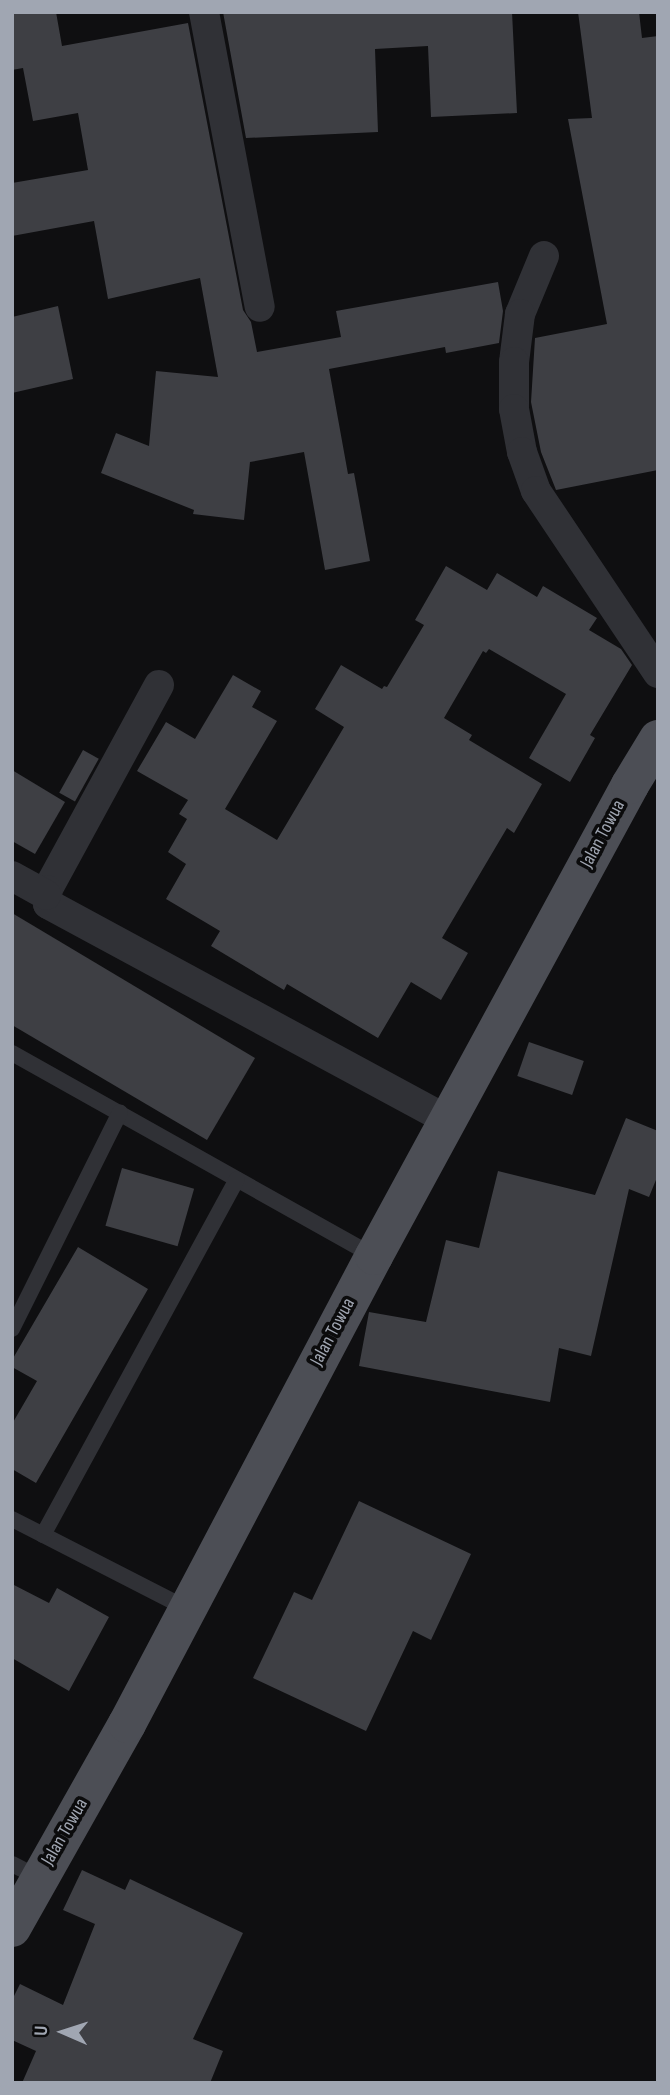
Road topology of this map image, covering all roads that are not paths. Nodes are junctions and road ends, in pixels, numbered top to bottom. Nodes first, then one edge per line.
1 (204, 12) edge
2 (544, 256) dead end
3 (260, 307) dead end
4 (658, 673) edge
5 (159, 685) dead end
6 (658, 739) edge
7 (12, 876) edge
8 (46, 895) junction
9 (12, 1053) edge
10 (120, 1112) junction
11 (450, 1121) junction
12 (237, 1179) junction
13 (374, 1256) junction
14 (12, 1329) edge
15 (12, 1519) edge
16 (43, 1535) junction
17 (186, 1608) junction
18 (26, 1871) edge
19 (12, 1928) edge

1 - 3 street
2 - 4 street
5 - 8 street
6 - 11 main road, Jalan Towua
7 - 8 street
8 - 11 street
9 - 10 lane
10 - 12 lane
10 - 14 lane
11 - 13 main road, Jalan Towua
12 - 13 lane
12 - 16 lane
13 - 17 main road, Jalan Towua
15 - 16 lane
16 - 17 lane
17 - 18 main road, Jalan Towua
18 - 19 main road, Jalan Towua

